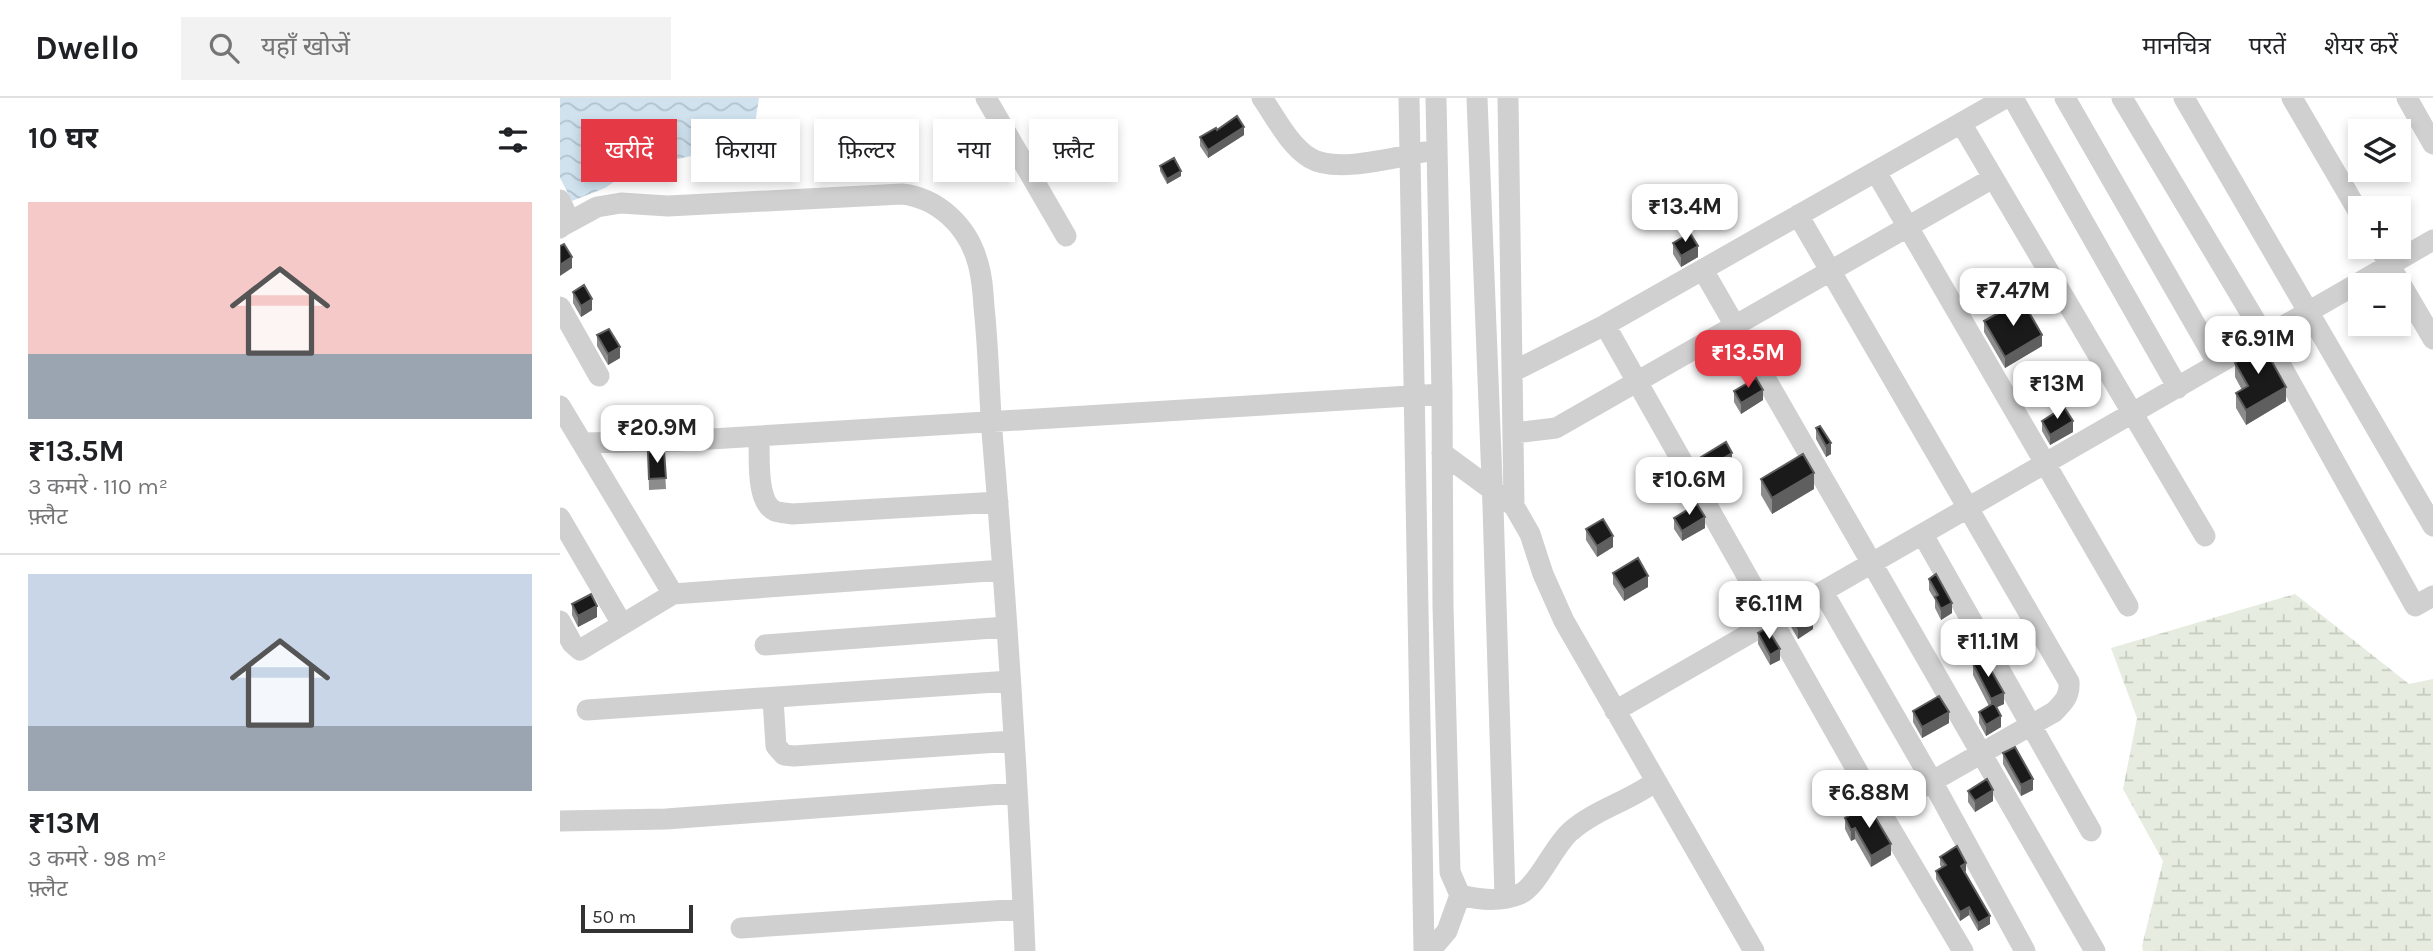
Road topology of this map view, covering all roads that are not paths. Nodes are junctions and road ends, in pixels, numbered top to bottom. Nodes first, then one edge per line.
1 (986, 98) edge
2 (1262, 98) edge
3 (1409, 98) edge
4 (1436, 98) edge
5 (1477, 98) edge
6 (1508, 98) edge
7 (2005, 98) edge
8 (2013, 98) edge
9 (2065, 98) edge
10 (2122, 98) edge
11 (2184, 98) edge
12 (2292, 98) edge
13 (2407, 98) edge
14 (1961, 123) junction
15 (2433, 144) edge
16 (1436, 149) junction
17 (1410, 154) junction
18 (1876, 172) junction
19 (1993, 178) junction
20 (2349, 196) edge
21 (560, 200) edge
22 (1798, 215) junction
23 (1908, 226) junction
24 (562, 227) edge
25 (1066, 236) dead end
26 (2433, 240) edge
27 (2386, 259) edge
28 (2390, 265) junction
29 (1703, 270) junction
30 (1831, 271) junction
31 (560, 307) edge
32 (2309, 312) junction
33 (1605, 325) junction
34 (1735, 325) junction
35 (2265, 337) junction
36 (2433, 339) edge
37 (2218, 364) junction
38 (1514, 371) junction
39 (599, 376) dead end
40 (1637, 382) junction
41 (2178, 388) junction
42 (1442, 394) junction
43 (1415, 396) junction
44 (560, 406) edge
45 (2132, 414) junction
46 (992, 423) junction
47 (1514, 433) junction
48 (759, 437) junction
49 (583, 443) junction
50 (1442, 453) junction
51 (2047, 463) junction
52 (1493, 492) junction
53 (998, 502) junction
54 (1514, 506) junction
55 (1968, 509) junction
56 (560, 518) edge
57 (2433, 526) edge
58 (1923, 535) junction
59 (2205, 536) dead end
60 (1872, 563) junction
61 (1003, 570) junction
62 (1823, 592) junction
63 (673, 594) junction
64 (2433, 596) edge
65 (2128, 606) dead end
66 (1773, 619) junction
67 (560, 621) edge
68 (622, 624) junction
69 (1006, 627) junction
70 (765, 645) dead end
71 (1010, 681) junction
72 (773, 699) junction
73 (587, 710) dead end
74 (1615, 711) junction
75 (2031, 726) junction
76 (1013, 741) junction
77 (1980, 754) junction
78 (1656, 781) junction
79 (1932, 781) junction
80 (1016, 793) junction
81 (1880, 811) junction
82 (560, 821) edge
83 (2091, 831) dead end
84 (1460, 895) junction
85 (1505, 896) junction
86 (1023, 909) junction
87 (741, 928) dead end
88 (1025, 951) edge
89 (1424, 951) edge
90 (1430, 951) edge
91 (1754, 951) edge
92 (1963, 951) edge
93 (2025, 951) edge
94 (2095, 951) edge

1 - 25 street
2 - 17 street
3 - 17 street
4 - 16 street
5 - 52 street
6 - 38 street
7 - 14 street
8 - 41 street
9 - 37 street
10 - 35 street
11 - 32 street
12 - 20 street
13 - 15 street
14 - 18 street
14 - 19 street
16 - 17 street
16 - 42 street
17 - 43 street
18 - 22 street
18 - 23 street
19 - 23 street
19 - 45 street
21 - 24 street
22 - 29 street
22 - 30 street
23 - 30 street
23 - 51 street
24 - 46 street
26 - 28 street
27 - 28 street
28 - 32 street
28 - 36 street
29 - 33 street
29 - 34 street
30 - 34 street
30 - 55 street
31 - 39 street
32 - 35 street
32 - 57 street
33 - 38 street
33 - 40 street
34 - 40 street
34 - 60 street
35 - 37 street
35 - 64 street
37 - 41 street
38 - 47 street
40 - 47 street
40 - 66 street
41 - 45 street
42 - 43 street
42 - 50 street
43 - 46 street
43 - 89 street
44 - 49 street
45 - 51 street
45 - 59 street
46 - 48 street
46 - 53 street
47 - 54 street
48 - 49 street
48 - 53 street
49 - 63 street
50 - 52 street
50 - 84 street
51 - 55 street
51 - 65 street
52 - 54 street
52 - 85 street
53 - 61 street
54 - 74 street
55 - 58 street
55 - 75 street
56 - 68 street
58 - 60 street
58 - 75 street
60 - 62 street
60 - 77 street
61 - 63 street
61 - 69 street
62 - 66 street
62 - 79 street
63 - 68 street
66 - 74 street
66 - 81 street
67 - 68 street
69 - 70 street
69 - 71 street
71 - 72 street
71 - 76 street
72 - 73 street
72 - 76 street
74 - 78 street
75 - 77 street
75 - 83 street
76 - 80 street
77 - 79 street
77 - 94 street
78 - 85 street
78 - 91 street
79 - 81 street
79 - 93 street
80 - 82 street
80 - 86 street
81 - 92 street
84 - 85 street
84 - 90 street
86 - 87 street
86 - 88 street

